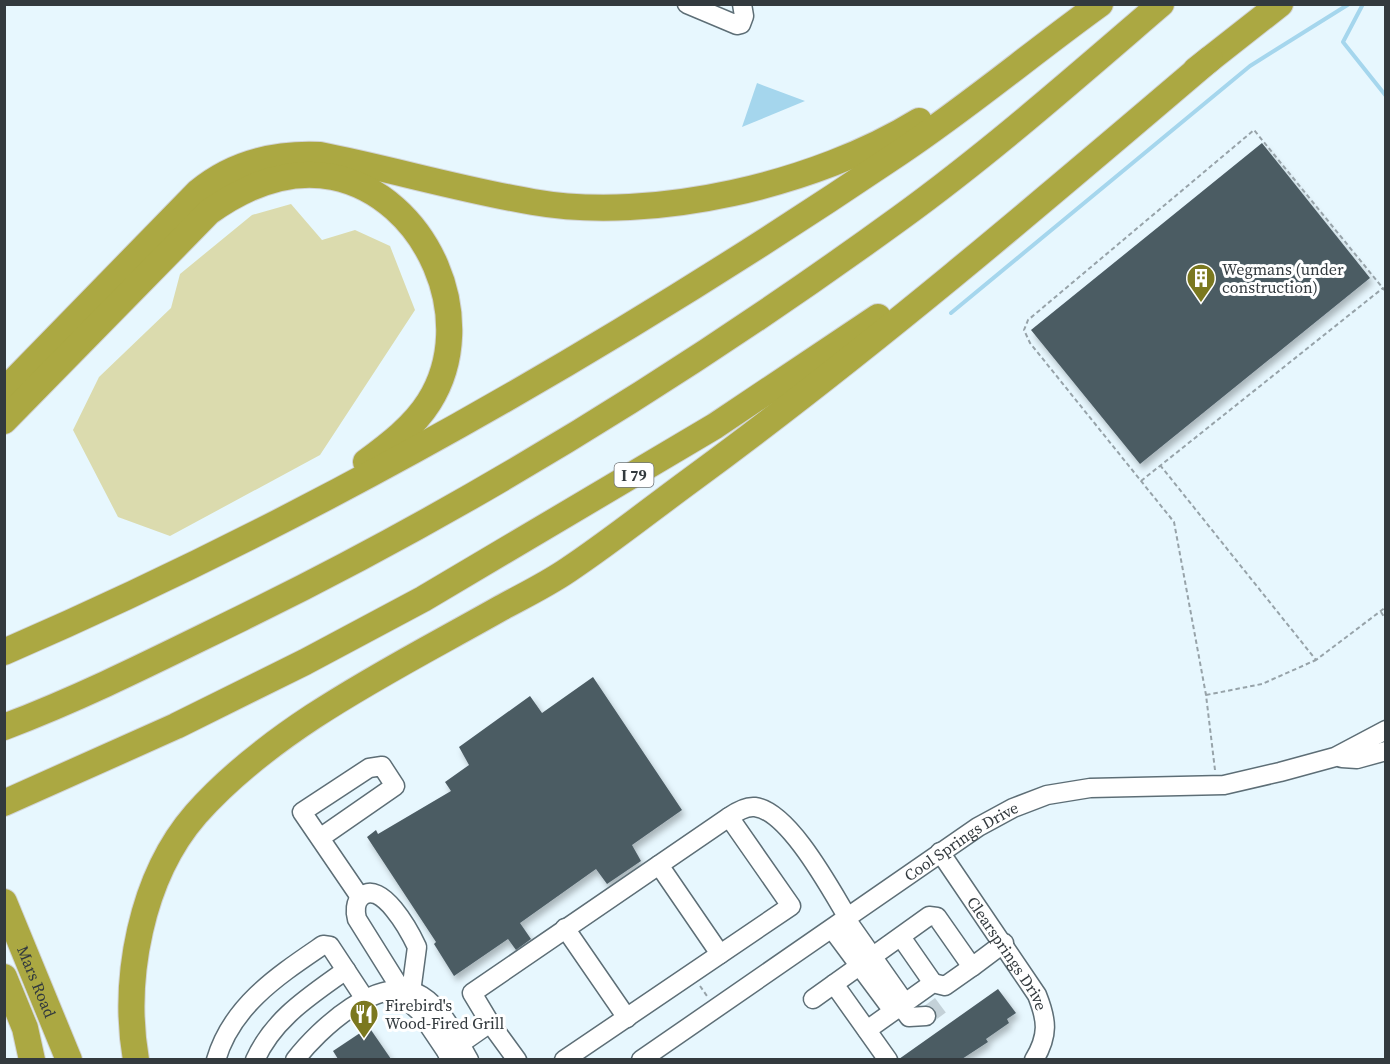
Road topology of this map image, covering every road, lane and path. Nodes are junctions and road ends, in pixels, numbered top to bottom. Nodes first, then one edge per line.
1 (687, 4) edge
2 (742, 4) edge
3 (1100, 4) edge
4 (1161, 4) edge
5 (1280, 4) edge
6 (706, 9) edge
7 (1045, 44) junction
8 (1210, 58) junction
9 (1383, 288) junction
10 (1386, 292) edge
11 (4, 391) edge
12 (4, 421) edge
13 (1160, 465) junction
14 (1141, 481) junction
15 (222, 550) junction
16 (1386, 607) edge
17 (1380, 611) junction
18 (1386, 620) edge
19 (4, 652) edge
20 (1316, 660) junction
21 (1206, 695) junction
22 (4, 727) edge
23 (1386, 730) edge
24 (1386, 751) edge
25 (1335, 757) junction
26 (1357, 759) junction
27 (1386, 760) edge
28 (52, 783) junction
29 (1217, 785) junction
30 (4, 803) edge
31 (4, 808) edge
32 (729, 817) junction
33 (320, 838) junction
34 (940, 852) junction
35 (659, 865) junction
36 (360, 897) junction
37 (4, 902) edge
38 (842, 922) junction
39 (565, 928) junction
40 (901, 937) junction
41 (1004, 943) junction
42 (720, 954) junction
43 (866, 961) junction
44 (972, 967) junction
45 (346, 970) junction
46 (4, 977) edge
47 (696, 981) dead end
48 (834, 984) junction
49 (941, 990) junction
50 (402, 991) junction
51 (707, 996) dead end
52 (365, 999) junction
53 (813, 999) dead end
54 (900, 1007) junction
55 (926, 1016) dead end
56 (627, 1018) junction
57 (490, 1023) junction
58 (867, 1030) junction
59 (457, 1054) edge
60 (32, 1059) edge
61 (69, 1059) edge
62 (135, 1059) edge
63 (216, 1059) edge
64 (255, 1059) edge
65 (294, 1059) edge
66 (517, 1059) edge
67 (564, 1059) edge
68 (641, 1059) edge
69 (888, 1059) edge
70 (1034, 1059) edge

1 - 6 street
2 - 6 street
3 - 7 highway
4 - 22 highway
5 - 8 highway, I 79
7 - 11 highway
7 - 15 highway
8 - 28 highway, I 79
8 - 62 highway
9 - 10 path
9 - 13 path
9 - 14 path
12 - 15 highway
13 - 14 path
13 - 20 path
14 - 21 path
15 - 19 highway
16 - 17 path
17 - 18 path
17 - 20 path
20 - 21 path
21 - 29 path
23 - 25 street, Cool Springs Drive
24 - 26 street, Cool Springs Drive
25 - 26 street, Cool Springs Drive
25 - 29 street, Cool Springs Drive
26 - 27 street
28 - 30 highway, I 79
28 - 31 highway
29 - 34 street, Cool Springs Drive
32 - 35 street
32 - 38 street
32 - 42 street
33 - 33 street
33 - 36 street
34 - 38 street, Cool Springs Drive
34 - 41 street, Clearsprings Drive
35 - 39 street
35 - 42 street
36 - 50 street
36 - 50 street
37 - 61 highway, Mars Road
38 - 43 street
38 - 68 street, Cool Springs Drive
39 - 56 street
39 - 57 street
40 - 43 street
40 - 44 street
40 - 49 street
41 - 44 street
41 - 70 street, Clearsprings Drive
42 - 56 street
43 - 48 street
43 - 54 street
44 - 49 street
45 - 52 street
45 - 63 street
45 - 64 street
46 - 60 highway, Mars Road
47 - 51 path
48 - 53 street
48 - 58 street
49 - 54 street
50 - 52 street
50 - 59 street
52 - 65 street
54 - 55 street
54 - 58 street
56 - 67 street
57 - 59 street
57 - 66 street
58 - 69 street

